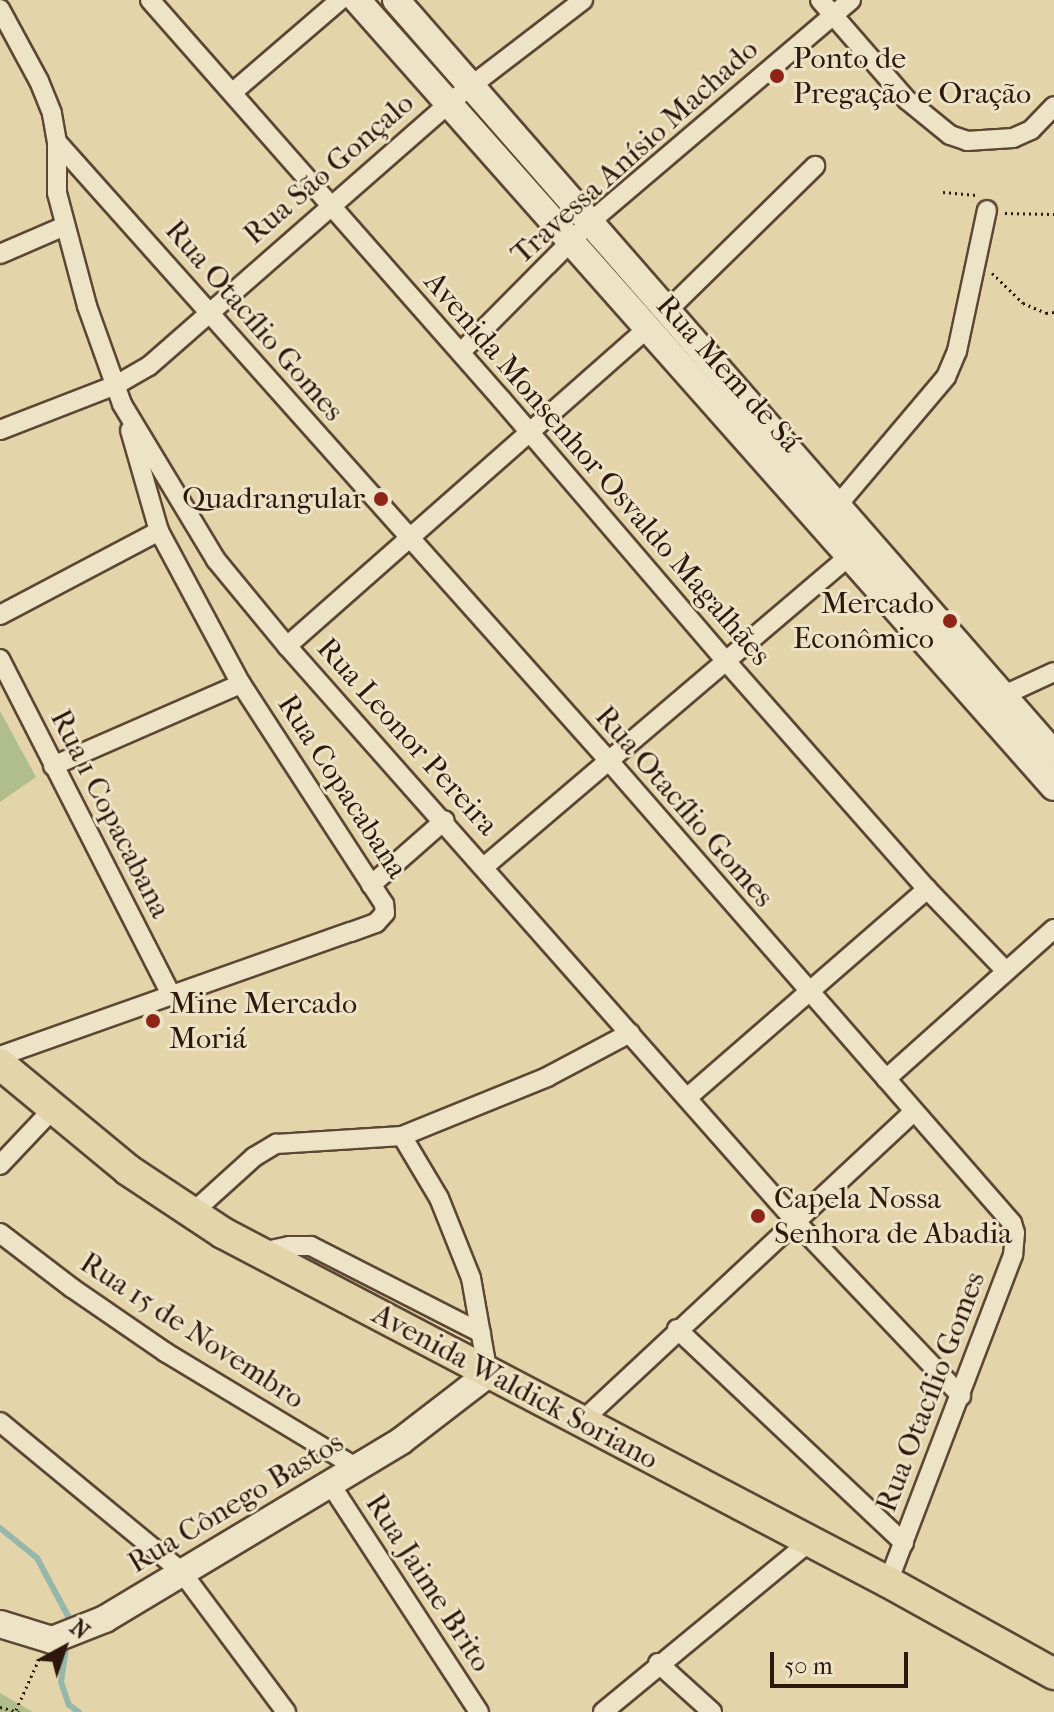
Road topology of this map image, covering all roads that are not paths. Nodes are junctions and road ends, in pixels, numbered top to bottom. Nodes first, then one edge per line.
1 (150, 0) edge
2 (340, 0) edge
3 (357, 0) edge
4 (396, 0) edge
5 (583, 0) edge
6 (820, 0) edge
7 (851, 0) edge
8 (0, 9) edge
9 (834, 15) junction
10 (471, 86) junction
11 (233, 92) junction
12 (449, 103) junction
13 (1054, 106) edge
14 (57, 142) junction
15 (815, 166) dead end
16 (329, 205) junction
17 (987, 210) road end
18 (65, 226) junction
19 (580, 232) junction
20 (0, 254) edge
21 (209, 310) junction
22 (666, 312) junction
23 (646, 330) junction
24 (461, 352) junction
25 (116, 385) junction
26 (122, 404) junction
27 (0, 430) edge
28 (529, 430) junction
29 (837, 506) junction
30 (159, 531) junction
31 (409, 539) junction
32 (857, 549) junction
33 (0, 615) edge
34 (287, 646) junction
35 (0, 659) edge
36 (725, 660) junction
37 (1054, 672) edge
38 (241, 684) junction
39 (992, 696) junction
40 (1054, 754) edge
41 (609, 761) junction
42 (53, 766) junction
43 (1054, 787) edge
44 (445, 820) junction
45 (485, 866) junction
46 (371, 885) junction
47 (927, 889) junction
48 (1054, 929) edge
49 (1006, 971) junction
50 (806, 991) junction
51 (171, 994) junction
52 (630, 1033) junction
53 (0, 1056) edge
54 (0, 1064) edge
55 (886, 1079) junction
56 (688, 1097) junction
57 (53, 1109) junction
58 (914, 1111) junction
59 (402, 1136) junction
60 (0, 1165) edge
61 (191, 1214) junction
62 (796, 1222) junction
63 (0, 1233) edge
64 (259, 1253) junction
65 (677, 1329) junction
66 (481, 1333) junction
67 (488, 1374) junction
68 (961, 1396) junction
69 (582, 1421) junction
70 (0, 1422) edge
71 (357, 1468) junction
72 (331, 1485) junction
73 (809, 1542) junction
74 (904, 1543) junction
75 (181, 1571) junction
76 (888, 1582) junction
77 (0, 1624) edge
78 (658, 1663) junction
79 (1051, 1665) edge
80 (286, 1712) edge
81 (479, 1712) edge
82 (603, 1712) edge
83 (712, 1712) edge

1 - 11 street, Avenida Monsenhor Osvaldo Magalhães
2 - 11 street
3 - 12 street, Rua Mem de Sá
4 - 10 street, Rua Mem de Sá
5 - 10 street, Rua São Gonçalo
6 - 9 street
7 - 9 street, Travessa Anísio Machado
8 - 14 street, Rua Leonor Pereira
9 - 13 street
9 - 19 street, Travessa Anísio Machado
10 - 12 street, Rua São Gonçalo
10 - 19 street, Rua Mem de Sá
11 - 16 street, Avenida Monsenhor Osvaldo Magalhães
12 - 16 street, Rua São Gonçalo
12 - 19 street, Rua Mem de Sá
14 - 18 street, Rua Leonor Pereira
14 - 21 street, Rua Otacílio Gomes
15 - 22 street
16 - 21 street, Rua São Gonçalo
16 - 24 street, Avenida Monsenhor Osvaldo Magalhães
17 - 29 street
18 - 20 street
18 - 25 street, Rua Leonor Pereira
19 - 22 street, Rua Mem de Sá
19 - 23 street, Rua Mem de Sá
19 - 24 street, Travessa Anísio Machado
21 - 25 street, Rua São Gonçalo
21 - 31 street, Rua Otacílio Gomes
22 - 29 street, Rua Mem de Sá
23 - 28 street
23 - 32 street, Rua Mem de Sá
24 - 28 street, Avenida Monsenhor Osvaldo Magalhães
25 - 26 street, Rua Leonor Pereira
25 - 27 street, Rua São Gonçalo
26 - 30 street, Rua Copacabana
26 - 34 street, Rua Leonor Pereira
28 - 31 street
28 - 36 street, Avenida Monsenhor Osvaldo Magalhães
29 - 32 street, Rua Mem de Sá
30 - 33 street
30 - 38 street, Rua Copacabana
31 - 34 street
31 - 41 street, Rua Otacílio Gomes
32 - 36 street
32 - 39 street, Rua Mem de Sá
34 - 44 street, Rua Leonor Pereira
35 - 42 street, Rua 1 Copacabana
36 - 41 street
36 - 47 street, Avenida Monsenhor Osvaldo Magalhães
37 - 39 street
38 - 42 street
38 - 46 street, Rua Copacabana
39 - 40 street, Rua Mem de Sá
39 - 43 street, Rua Mem de Sá
41 - 45 street
41 - 50 street, Rua Otacílio Gomes
42 - 51 street, Rua 1 Copacabana
44 - 45 street, Rua Leonor Pereira
44 - 46 street
45 - 52 street, Rua Leonor Pereira
46 - 51 street, Rua Copacabana
47 - 49 street, Avenida Monsenhor Osvaldo Magalhães
47 - 50 street
48 - 49 street
49 - 55 street
50 - 55 street, Rua Otacílio Gomes
50 - 56 street
51 - 53 street, Rua Copacabana
52 - 56 street, Rua Leonor Pereira
52 - 59 street
54 - 57 main road, Avenida Waldick Soriano
55 - 58 street, Rua Otacílio Gomes
56 - 62 street, Rua Leonor Pereira
57 - 60 street
57 - 61 main road, Avenida Waldick Soriano
58 - 62 street
58 - 68 street, Rua Otacílio Gomes
59 - 61 street
59 - 66 street
61 - 64 main road, Avenida Waldick Soriano
62 - 65 street
62 - 68 street, Rua Leonor Pereira
63 - 71 street, Rua 15 de Novembro
64 - 66 street
64 - 67 main road, Avenida Waldick Soriano
65 - 69 street
65 - 74 street
66 - 67 street
67 - 69 main road, Avenida Waldick Soriano
67 - 71 street, Rua Cônego Bastos
68 - 74 street, Rua Otacílio Gomes
69 - 73 main road, Avenida Waldick Soriano
70 - 75 street
71 - 72 street, Rua Cônego Bastos
72 - 75 street, Rua Cônego Bastos
72 - 81 street, Rua Jaime Brito
73 - 76 main road, Avenida Waldick Soriano
73 - 78 street
74 - 76 street, Rua Otacílio Gomes
75 - 77 street, Rua Cônego Bastos
75 - 80 street
76 - 79 main road, Avenida Waldick Soriano
78 - 82 street
78 - 83 street

